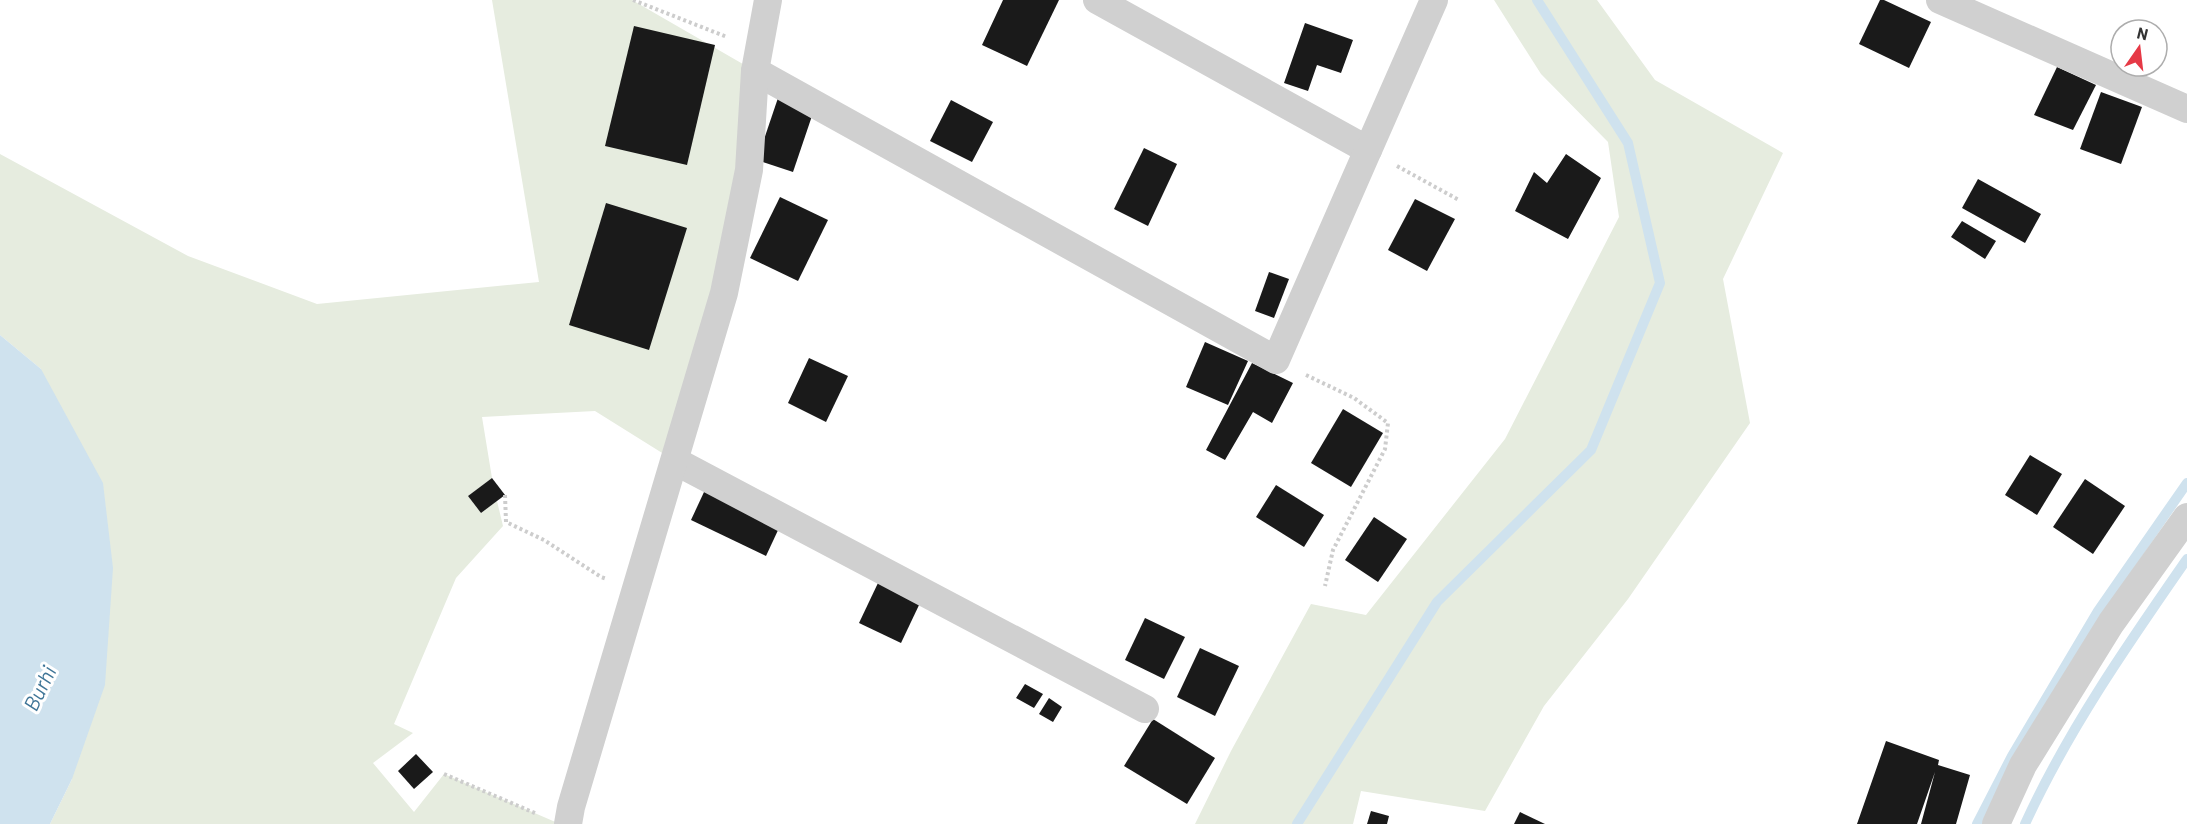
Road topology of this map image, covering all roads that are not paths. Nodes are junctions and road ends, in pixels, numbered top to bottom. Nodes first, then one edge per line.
1 (768, 0) edge
2 (1097, 0) edge
3 (1434, 0) edge
4 (1940, 0) edge
5 (757, 60) junction
6 (2187, 109) edge
7 (1368, 150) junction
8 (675, 461) junction
9 (2187, 517) edge
10 (1145, 709) dead end
11 (568, 824) edge
12 (1996, 824) edge

1 - 5 street
2 - 7 street
3 - 7 street
4 - 6 street
5 - 7 street
5 - 8 street
8 - 10 street
8 - 11 street
9 - 12 street

